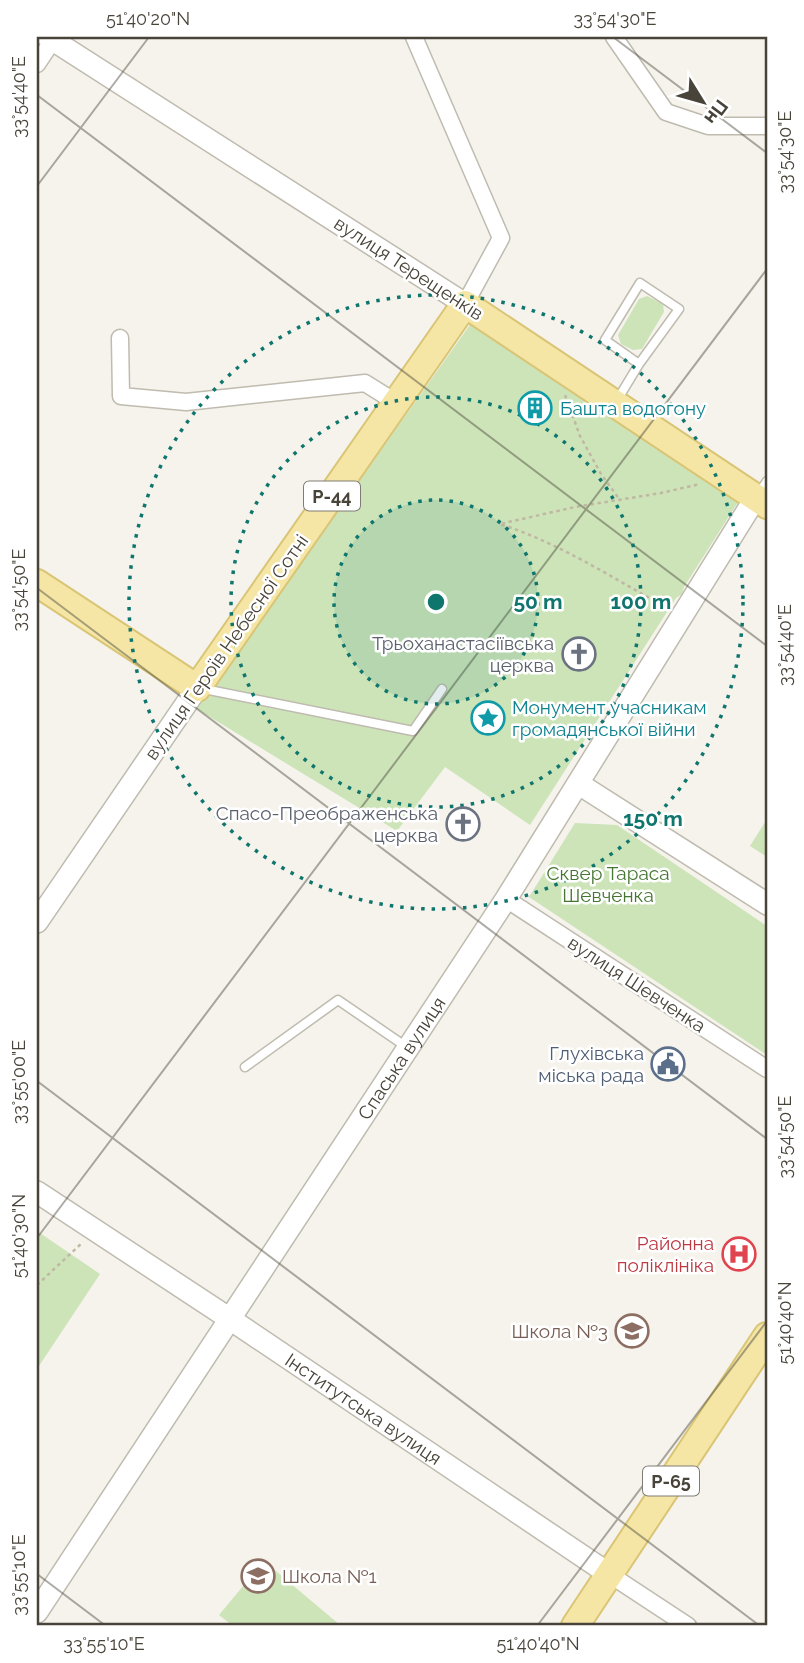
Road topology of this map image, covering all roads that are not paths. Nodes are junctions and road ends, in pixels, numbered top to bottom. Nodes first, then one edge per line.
1 (414, 37) edge
2 (614, 37) edge
3 (50, 38) edge
4 (37, 64) edge
5 (767, 126) edge
6 (466, 304) junction
7 (120, 338) dead end
8 (639, 364) junction
9 (397, 403) junction
10 (615, 404) junction
11 (763, 494) edge
12 (37, 583) edge
13 (197, 688) junction
14 (442, 689) dead end
15 (579, 784) junction
16 (506, 899) junction
17 (767, 904) edge
18 (37, 922) edge
19 (408, 1048) junction
20 (245, 1068) dead end
21 (767, 1069) edge
22 (37, 1192) edge
23 (230, 1319) junction
24 (767, 1336) edge
25 (609, 1574) junction
26 (37, 1612) edge
27 (575, 1626) edge
28 (688, 1626) edge

1 - 6 street
2 - 5 street
3 - 4 street
3 - 6 street, вулиця Терещенків
6 - 9 main road, вулиця Героїв Небесної Сотні / Р-44
6 - 10 main road, вулиця Терещенків
7 - 9 street
8 - 8 lane
8 - 10 lane
9 - 13 main road, вулиця Героїв Небесної Сотні / Р-44
10 - 11 main road, вулиця Терещенків
11 - 15 street, Спаська вулиця
12 - 13 main road
13 - 14 lane
13 - 18 street, вулиця Героїв Небесної Сотні
15 - 16 street, Спаська вулиця
15 - 17 street
16 - 19 street, Спаська вулиця
16 - 21 street, вулиця Шевченка
19 - 20 lane
19 - 23 street, Спаська вулиця
22 - 23 street, Інститутська вулиця
23 - 25 street, Інститутська вулиця
23 - 26 street, Спаська вулиця
24 - 25 main road, Р-65
25 - 27 main road, Р-65
25 - 28 street, Інститутська вулиця

